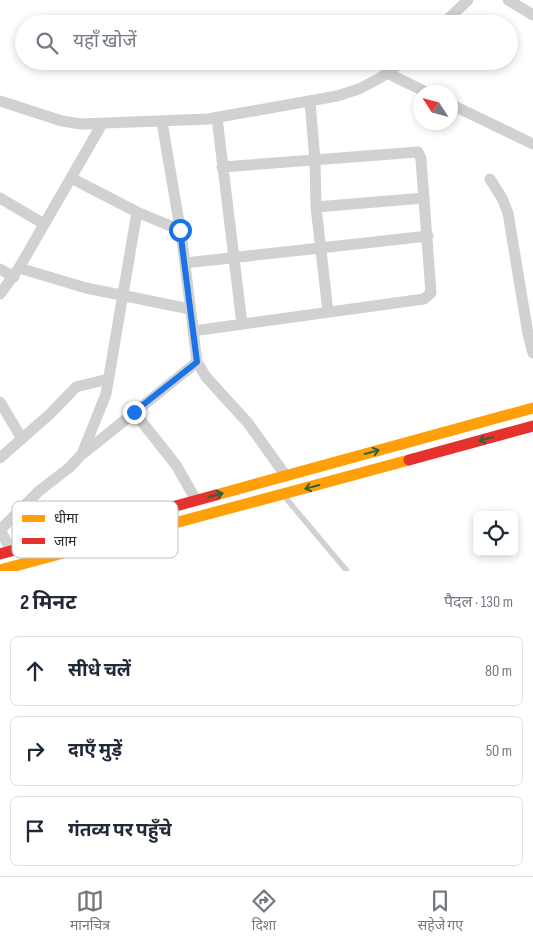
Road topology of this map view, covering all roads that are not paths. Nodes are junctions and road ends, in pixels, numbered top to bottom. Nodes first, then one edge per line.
1 (468, 0) edge
2 (508, 0) edge
3 (452, 15) edge
4 (533, 15) edge
5 (392, 70) edge
6 (387, 74) junction
7 (413, 86) edge
8 (0, 101) edge
9 (310, 101) junction
10 (458, 108) edge
11 (217, 118) junction
12 (162, 122) junction
13 (102, 124) junction
14 (533, 144) edge
15 (316, 161) junction
16 (222, 168) junction
17 (71, 178) junction
18 (490, 178) dead end
19 (0, 198) edge
20 (424, 198) junction
21 (316, 206) junction
22 (137, 212) junction
23 (44, 224) junction
24 (180, 230) junction
25 (428, 236) junction
26 (320, 248) junction
27 (233, 257) junction
28 (185, 263) junction
29 (0, 269) edge
30 (17, 273) junction
31 (0, 294) edge
32 (122, 296) junction
33 (190, 310) junction
34 (328, 312) junction
35 (242, 324) junction
36 (193, 330) junction
37 (533, 353) edge
38 (197, 362) junction
39 (108, 379) junction
40 (0, 402) edge
41 (533, 408) edge
42 (134, 412) junction
43 (533, 426) edge
44 (22, 438) junction
45 (82, 454) junction
46 (0, 458) edge
47 (286, 476) junction
48 (283, 495) junction
49 (196, 500) junction
50 (29, 501) edge
51 (178, 505) edge
52 (12, 517) edge
53 (178, 524) edge
54 (0, 529) edge
55 (5, 553) edge
56 (54, 558) edge
57 (14, 569) edge
58 (0, 570) edge
59 (346, 571) edge

1 - 3 street
2 - 4 street
5 - 6 street
6 - 7 street
6 - 9 street
8 - 13 street
9 - 11 street
9 - 15 street
10 - 14 street
11 - 12 street
11 - 16 street
12 - 13 street
12 - 24 street
13 - 17 street
15 - 16 street
15 - 20 street
15 - 21 street
16 - 27 street
17 - 22 street
17 - 23 street
18 - 37 street
19 - 23 street
20 - 21 street
20 - 25 street
21 - 26 street
22 - 24 street
22 - 32 street
23 - 30 street
24 - 28 street
25 - 26 street
25 - 34 street
26 - 27 street
26 - 34 street
27 - 28 street
27 - 35 street
28 - 33 street
29 - 30 street
30 - 31 street
30 - 32 street
32 - 33 street
32 - 39 street
33 - 36 street
34 - 35 street
35 - 36 street
36 - 38 street
38 - 42 street
38 - 47 street
39 - 44 street
39 - 45 street
40 - 44 street
47 -> 41 main road
42 - 45 street
42 - 49 street
43 -> 48 main road
44 - 46 street
45 - 50 street
49 -> 47 main road
48 - 53 main road
48 - 59 lane
49 - 51 main road
52 - 54 street
54 - 55 street
56 - 57 main road
57 - 58 main road

